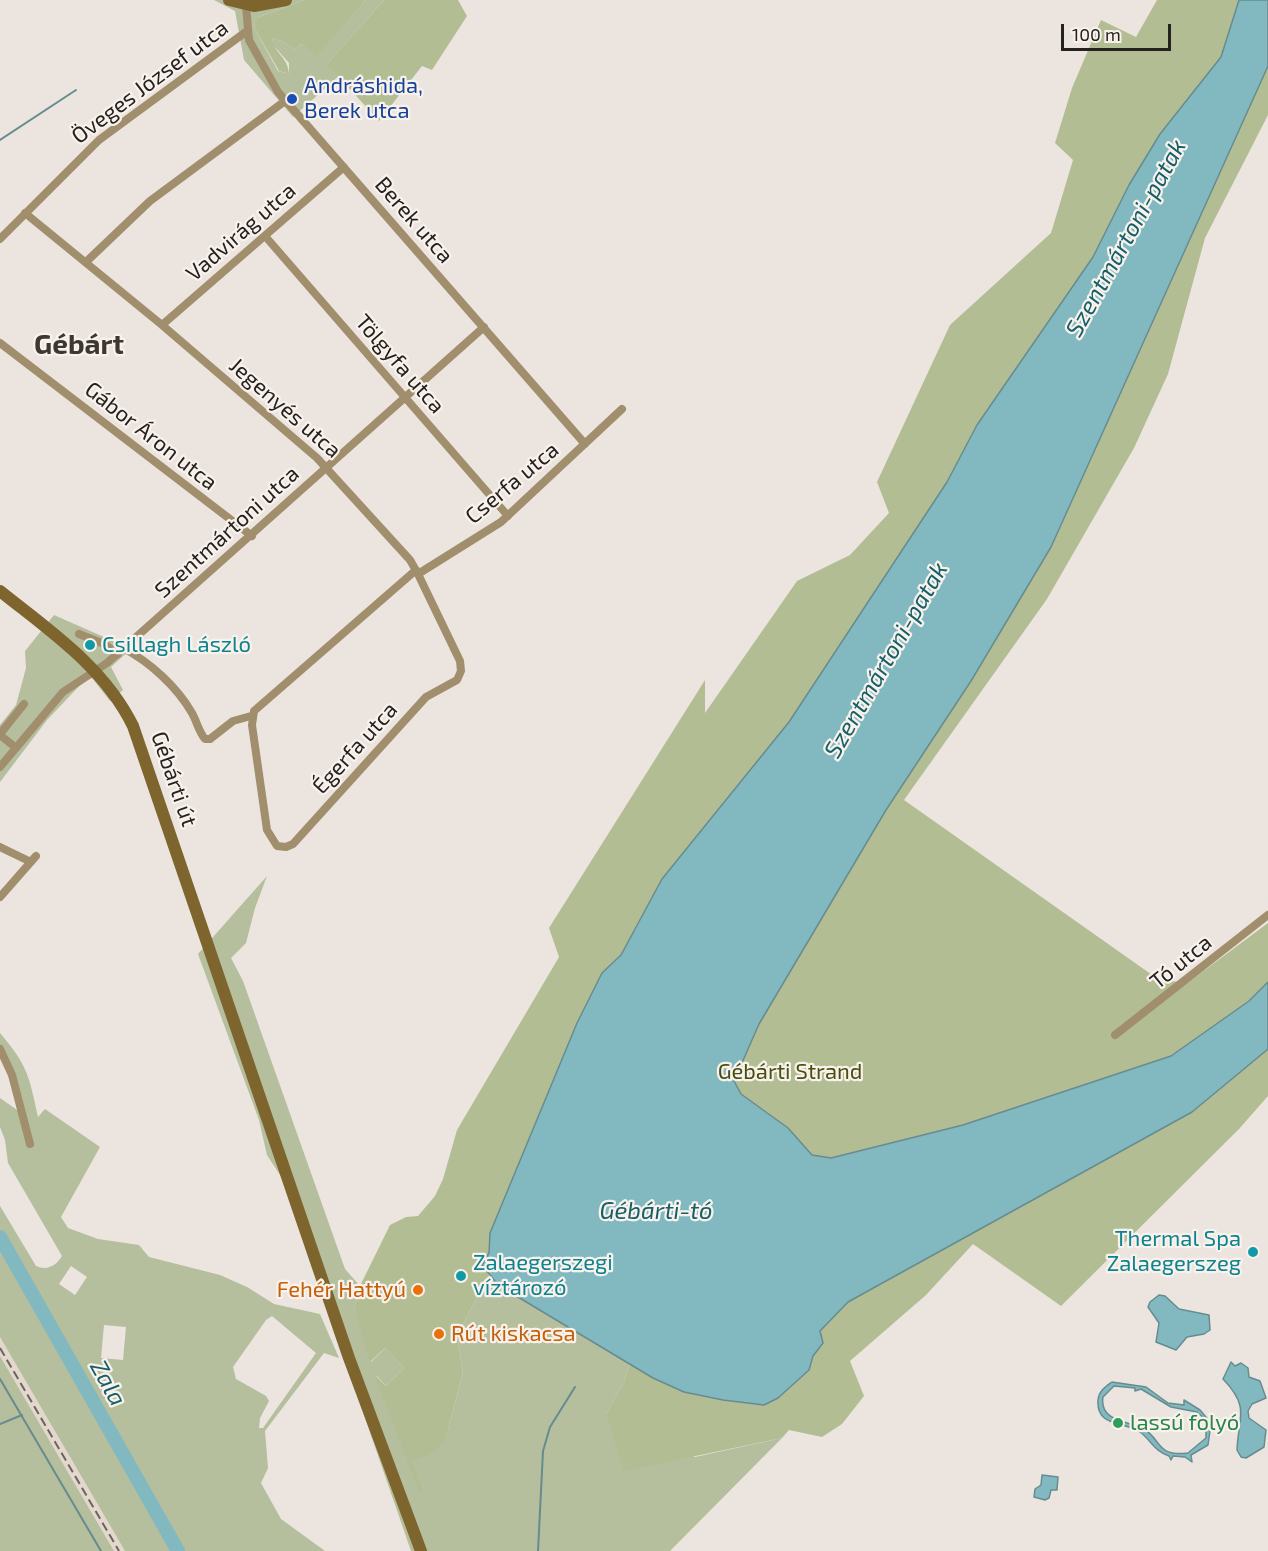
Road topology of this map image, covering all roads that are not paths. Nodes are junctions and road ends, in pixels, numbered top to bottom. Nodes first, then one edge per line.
1 (229, 0) edge
2 (286, 0) edge
3 (246, 6) junction
4 (247, 30) junction
5 (285, 101) junction
6 (344, 167) junction
7 (25, 213) junction
8 (265, 236) junction
9 (0, 239) edge
10 (86, 262) junction
11 (162, 325) junction
12 (484, 327) junction
13 (0, 343) edge
14 (405, 396) junction
15 (622, 409) dead end
16 (585, 444) junction
17 (326, 466) junction
18 (508, 516) junction
19 (252, 536) junction
20 (417, 572) junction
21 (0, 591) edge
22 (79, 634) dead end
23 (120, 651) junction
24 (97, 671) junction
25 (460, 676) joint
26 (24, 704) dead end
27 (251, 716) junction
28 (0, 734) edge
29 (15, 747) junction
30 (0, 768) edge
31 (0, 847) edge
32 (0, 897) edge
33 (1268, 915) edge
34 (1114, 1035) dead end
35 (0, 1049) edge
36 (30, 1144) dead end
37 (421, 1551) edge

1 - 3 main road
2 - 3 main road
3 - 4 street, Berek utca
4 - 5 street, Berek utca
4 - 7 street, Öveges József utca
5 - 6 street, Berek utca
5 - 10 street
6 - 8 street, Vadvirág utca
6 - 12 street, Berek utca
7 - 9 street, Öveges József utca
7 - 10 street, Jegenyés utca
8 - 11 street, Vadvirág utca
8 - 14 street, Tölgyfa utca
10 - 11 street, Jegenyés utca
11 - 17 street, Jegenyés utca
12 - 14 street, Szentmártoni utca
12 - 16 street, Berek utca
13 - 19 street, Gábor Áron utca
14 - 17 street, Szentmártoni utca
14 - 18 street, Tölgyfa utca
15 - 16 street, Cserfa utca
16 - 18 street, Cserfa utca
17 - 19 street, Szentmártoni utca
17 - 20 street, Jegenyés utca
18 - 20 street, Cserfa utca
19 - 23 street, Szentmártoni utca
20 - 25 street, Jegenyés utca
20 - 27 street, Cserfa utca
21 - 24 main road, Gébárti út
22 - 23 street
23 - 24 street, Szentmártoni utca
23 - 27 street, Cserfa utca
24 - 29 street, Szentmártoni utca
24 - 37 main road, Gébárti út
25 - 27 street, Égerfa utca
26 - 28 street
28 - 29 street
29 - 30 street, Szentmártoni utca
31 - 32 street
33 - 34 street, Tó utca
35 - 36 street

